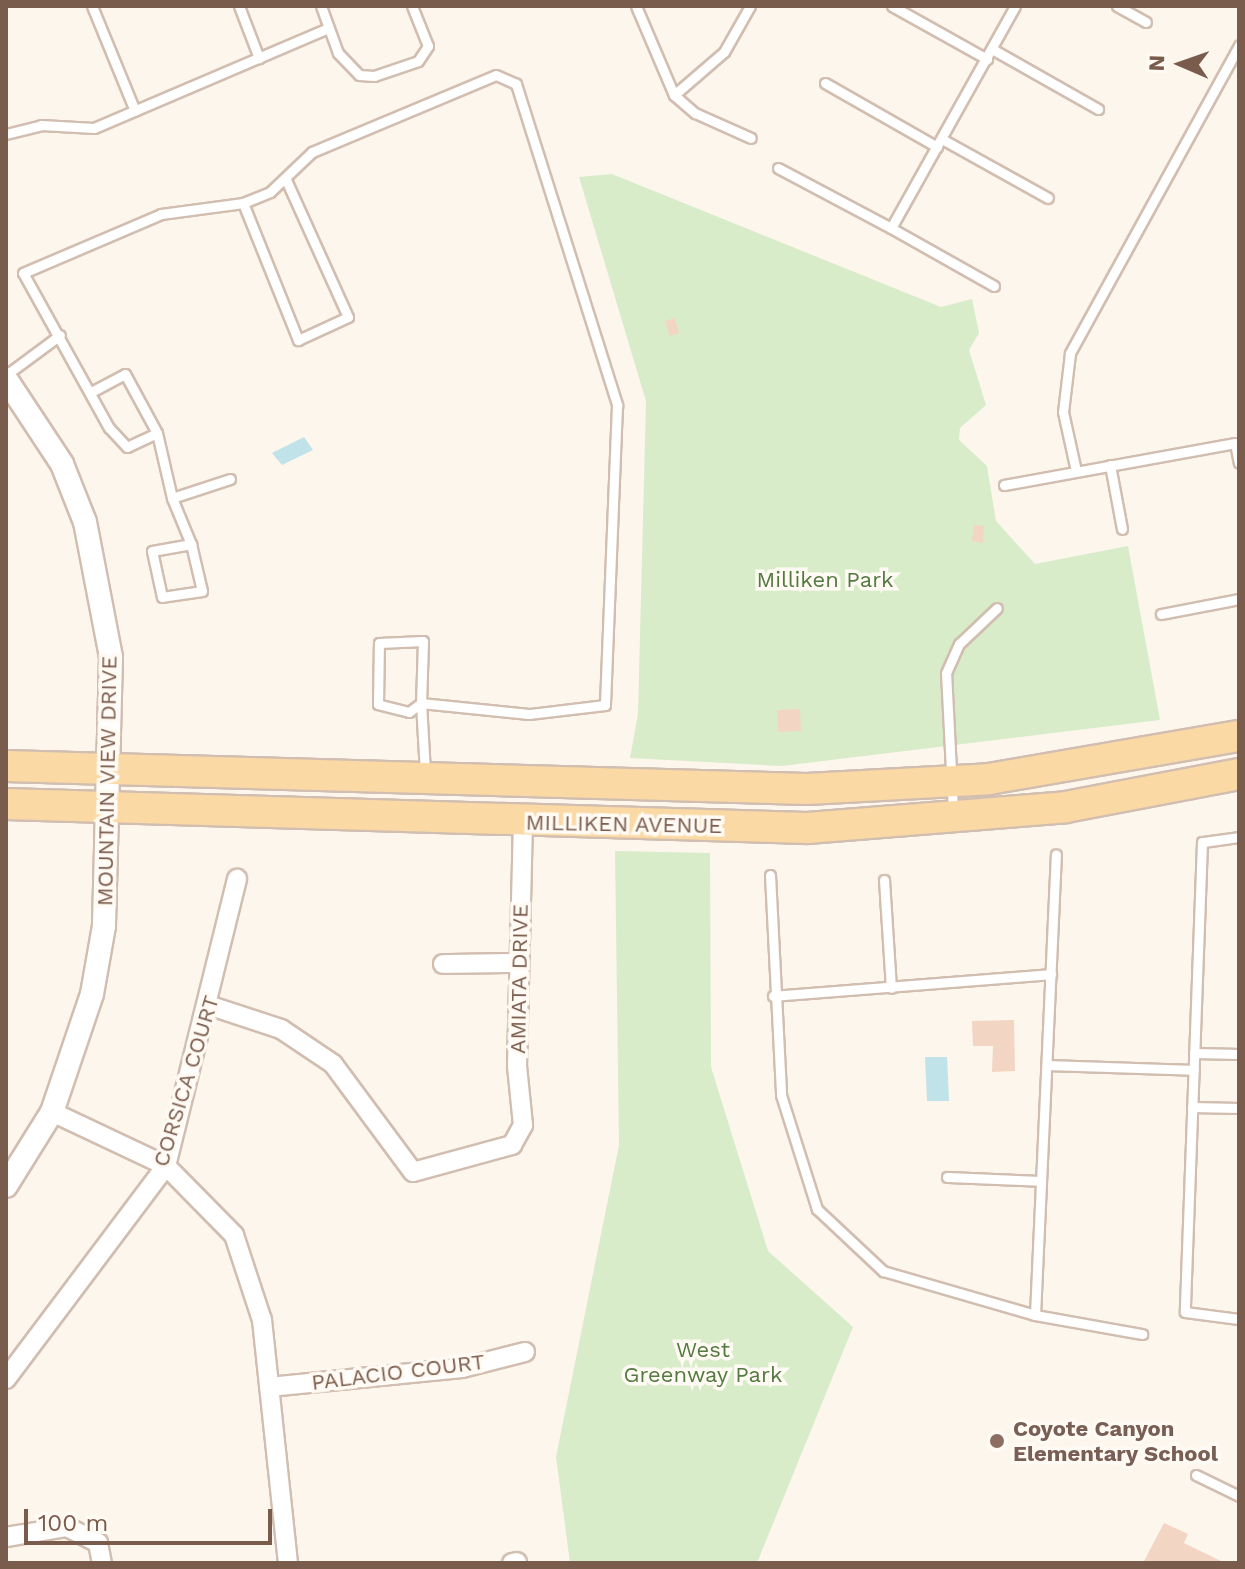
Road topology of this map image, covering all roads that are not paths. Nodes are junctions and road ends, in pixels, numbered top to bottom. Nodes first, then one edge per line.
1 (92, 6) edge
2 (239, 6) edge
3 (321, 6) edge
4 (412, 6) edge
5 (636, 6) edge
6 (750, 6) edge
7 (892, 6) edge
8 (1015, 6) edge
9 (1117, 6) edge
10 (1146, 22) dead end
11 (329, 28) junction
12 (1239, 45) edge
13 (992, 49) junction
14 (259, 58) junction
15 (987, 59) junction
16 (825, 83) dead end
17 (674, 95) junction
18 (1098, 109) dead end
19 (135, 111) junction
20 (6, 134) edge
21 (751, 138) dead end
22 (939, 143) junction
23 (778, 168) dead end
24 (286, 180) junction
25 (1048, 198) dead end
26 (243, 203) junction
27 (891, 228) junction
28 (994, 286) dead end
29 (60, 335) junction
30 (6, 377) edge
31 (93, 391) junction
32 (157, 433) junction
33 (1239, 463) edge
34 (1110, 465) junction
35 (1076, 471) junction
36 (230, 479) dead end
37 (1004, 485) dead end
38 (172, 498) junction
39 (1122, 529) dead end
40 (191, 544) junction
41 (1239, 599) edge
42 (997, 608) dead end
43 (1161, 614) dead end
44 (421, 703) junction
45 (1239, 736) edge
46 (6, 766) edge
47 (110, 769) junction
48 (1239, 774) edge
49 (425, 778) junction
50 (950, 782) junction
51 (6, 804) edge
52 (109, 807) junction
53 (953, 817) junction
54 (523, 821) junction
55 (1239, 837) edge
56 (1056, 854) dead end
57 (770, 875) dead end
58 (237, 879) dead end
59 (884, 880) dead end
60 (518, 963) junction
61 (443, 964) dead end
62 (1051, 974) junction
63 (891, 988) junction
64 (773, 996) junction
65 (211, 1006) junction
66 (1194, 1053) junction
67 (1239, 1054) edge
68 (1047, 1065) junction
69 (1194, 1070) junction
70 (1192, 1107) junction
71 (1239, 1108) edge
72 (52, 1112) junction
73 (166, 1166) junction
74 (947, 1177) dead end
75 (1041, 1181) junction
76 (6, 1186) edge
77 (1035, 1315) junction
78 (1239, 1319) edge
79 (1142, 1334) dead end
80 (525, 1352) dead end
81 (6, 1379) edge
82 (269, 1387) junction
83 (1196, 1475) dead end
84 (1239, 1496) edge
85 (6, 1537) edge
86 (102, 1563) edge
87 (288, 1563) edge

1 - 19 lane
2 - 14 lane
3 - 11 lane
4 - 11 lane
5 - 17 lane
6 - 17 lane
7 - 15 lane
8 - 13 lane
9 - 10 lane
11 - 14 lane
12 - 35 lane
13 - 15 lane
13 - 18 lane
14 - 19 lane
15 - 22 lane
16 - 22 lane
17 - 21 lane
19 - 20 lane
22 - 25 lane
22 - 27 lane
23 - 27 lane
24 - 26 lane
24 - 26 lane
24 - 44 lane
26 - 29 lane
27 - 28 lane
29 - 30 lane
29 - 31 lane
30 - 47 street, MOUNTAIN VIEW DRIVE
31 - 32 lane
31 - 32 lane
32 - 38 lane
33 - 34 lane
34 - 35 lane
34 - 39 lane
35 - 37 lane
36 - 38 lane
38 - 40 lane
40 - 40 lane
41 - 43 lane
42 - 50 lane
44 - 44 lane
44 - 49 lane
45 - 50 main road, MILLIKEN AVENUE
46 - 47 main road, MILLIKEN AVENUE
47 - 49 main road, MILLIKEN AVENUE
47 - 52 street, MOUNTAIN VIEW DRIVE
48 - 53 main road, MILLIKEN AVENUE
49 - 50 main road, MILLIKEN AVENUE
50 - 53 lane
51 - 52 main road, MILLIKEN AVENUE
52 - 54 main road, MILLIKEN AVENUE
52 - 72 street, MOUNTAIN VIEW DRIVE
53 - 54 main road, MILLIKEN AVENUE
54 - 60 street, AMIATA DRIVE
55 - 66 lane
56 - 62 lane
57 - 64 lane
58 - 65 street, CORSICA COURT
59 - 63 lane
60 - 61 street
60 - 65 street, AMIATA DRIVE
62 - 63 lane
62 - 68 lane
63 - 64 lane
64 - 77 lane
65 - 73 street, CORSICA COURT
66 - 67 lane
66 - 69 lane
68 - 69 lane
68 - 75 lane
69 - 70 lane
70 - 71 lane
70 - 78 lane
72 - 73 street
72 - 76 street, MOUNTAIN VIEW DRIVE
73 - 81 street, CORSICA COURT
73 - 82 street
74 - 75 lane
75 - 77 lane
77 - 79 lane
80 - 82 street, PALACIO COURT
82 - 87 street
83 - 84 lane
85 - 86 street

